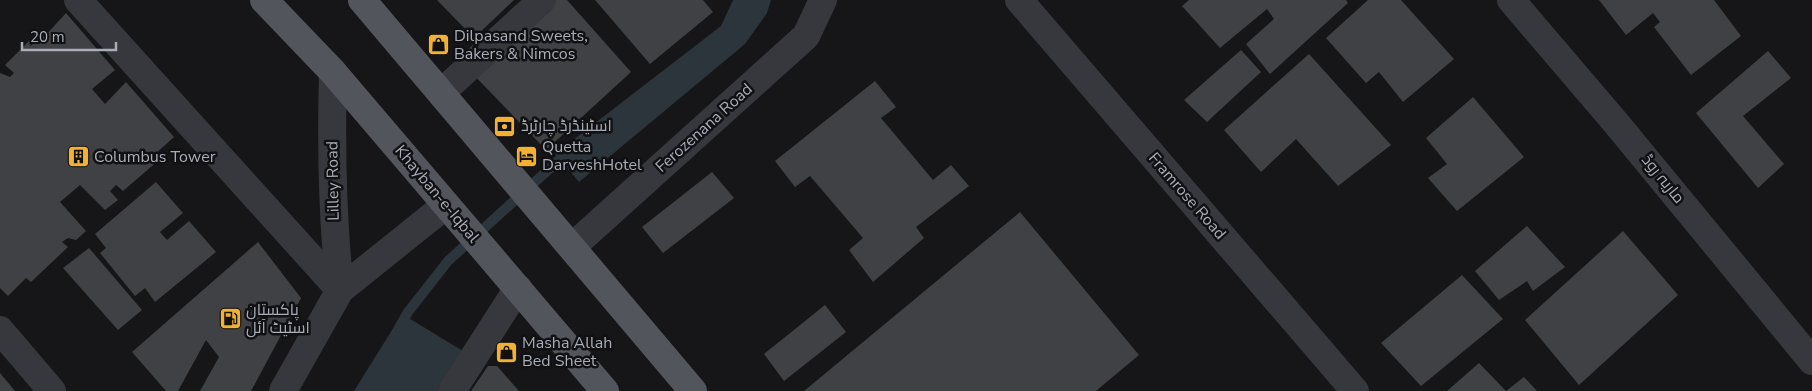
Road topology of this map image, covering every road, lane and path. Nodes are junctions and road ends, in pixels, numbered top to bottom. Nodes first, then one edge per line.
1 (78, 0) edge
2 (264, 0) edge
3 (362, 0) edge
4 (542, 0) edge
5 (823, 0) edge
6 (1019, 0) edge
7 (1511, 0) edge
8 (333, 72) junction
9 (441, 93) junction
10 (446, 205) junction
11 (572, 247) junction
12 (518, 288) junction
13 (340, 290) junction
14 (0, 330) edge
15 (1812, 361) edge
16 (52, 391) edge
17 (284, 391) edge
18 (452, 391) edge
19 (605, 391) edge
20 (693, 391) edge
21 (1355, 391) edge

1 - 13 street
2 - 8 main road, Khayban-e-Iqbal
3 - 9 main road
4 - 9 street
5 - 11 street, Ferozenana Road
6 - 21 street, Framrose Road
7 - 15 street, ماریہ روڈ
8 - 10 main road, Khayban-e-Iqbal
8 - 13 street, Lilley Road
9 - 11 main road
10 - 12 main road, Khayban-e-Iqbal
10 - 13 street
11 - 20 main road
12 - 18 street
12 - 19 main road, Khayban-e-Iqbal
13 - 17 street
14 - 16 street

